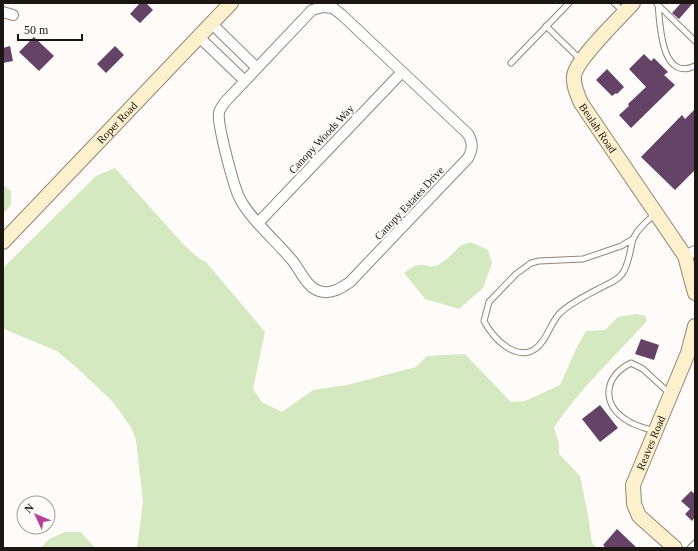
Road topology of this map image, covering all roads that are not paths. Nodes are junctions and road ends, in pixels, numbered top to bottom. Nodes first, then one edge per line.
1 (231, 3) edge
2 (568, 3) edge
3 (657, 4) edge
4 (624, 6) edge
5 (212, 24) junction
6 (546, 26) junction
7 (199, 37) junction
8 (695, 41) edge
9 (581, 60) junction
10 (512, 63) dead end
11 (695, 66) edge
12 (257, 68) junction
13 (402, 72) junction
14 (245, 81) junction
15 (656, 214) junction
16 (258, 223) junction
17 (632, 239) junction
18 (3, 242) edge
19 (690, 253) edge
20 (695, 293) edge
21 (695, 326) edge
22 (671, 395) junction
23 (655, 432) junction
24 (695, 543) edge
25 (675, 548) edge
26 (690, 548) edge

1 - 5 street, Roper Road
2 - 6 lane
3 - 8 lane
3 - 11 lane
4 - 9 street, Beulah Road
5 - 7 street, Roper Road
5 - 12 street
6 - 9 lane
6 - 10 lane
7 - 14 street
7 - 18 street, Roper Road
9 - 15 street, Beulah Road
12 - 13 street, Canopy Estates Drive
12 - 14 street, Canopy Estates Drive
13 - 16 street, Canopy Woods Way
13 - 16 street, Canopy Estates Drive
14 - 16 street, Canopy Estates Drive
15 - 17 lane
15 - 19 street, Beulah Road
17 - 17 lane
19 - 20 street
21 - 22 street, Reaves Road
22 - 23 street, Reaves Road
22 - 23 lane
23 - 25 street, Reaves Road
24 - 26 lane

